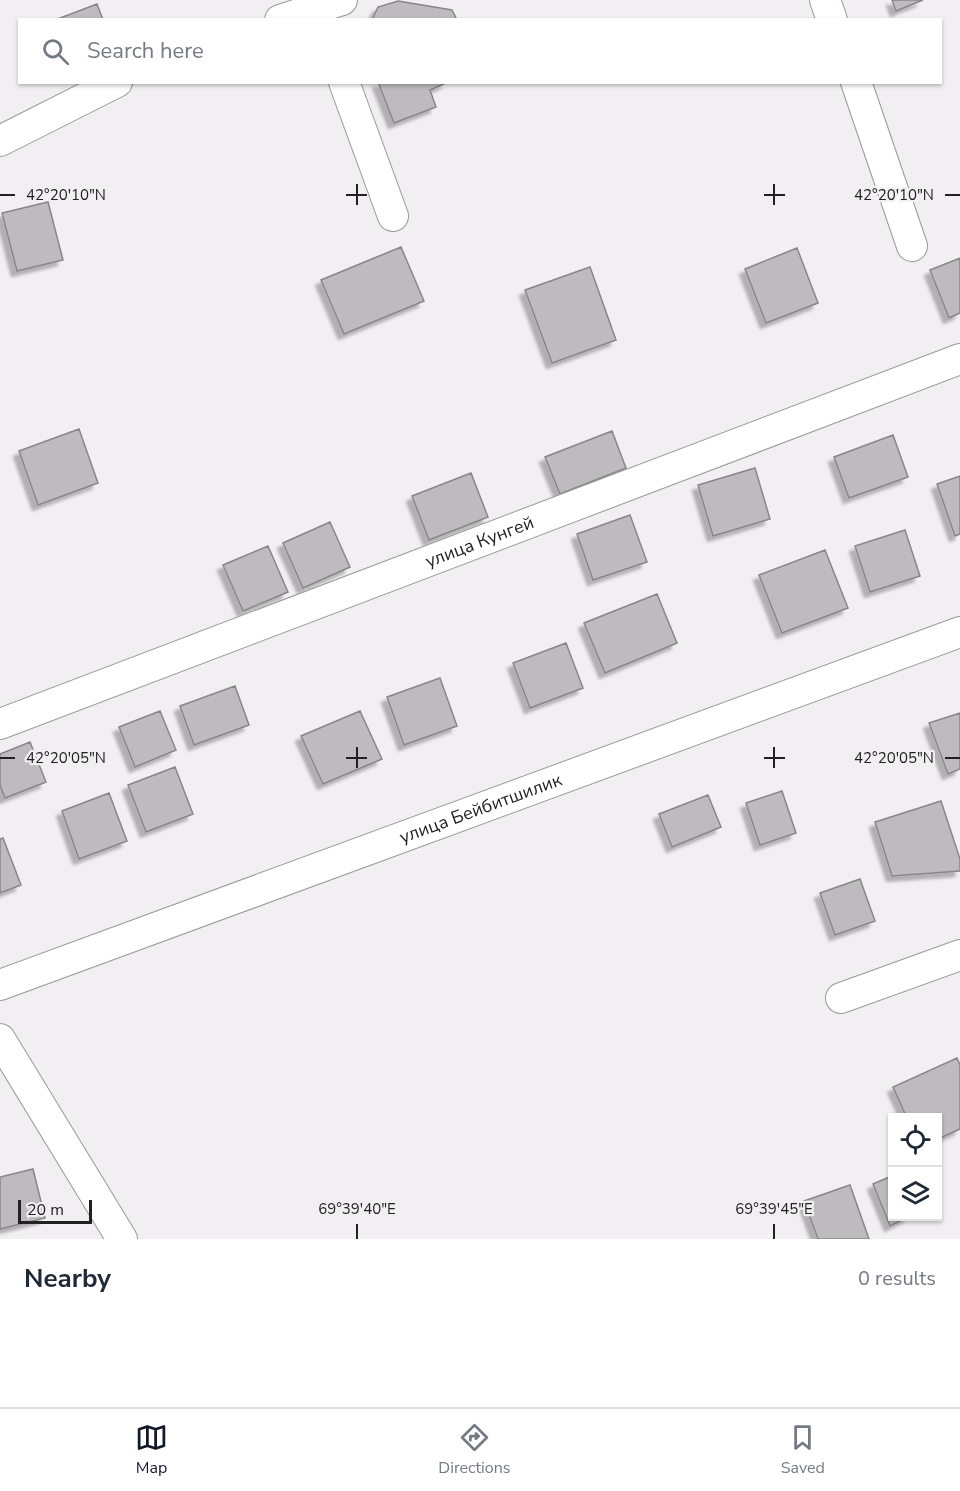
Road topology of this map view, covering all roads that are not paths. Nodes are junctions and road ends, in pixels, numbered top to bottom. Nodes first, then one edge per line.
1 (825, 0) edge
2 (323, 7) edge
3 (287, 18) edge
4 (831, 18) edge
5 (113, 84) edge
6 (345, 84) edge
7 (857, 84) edge
8 (0, 141) edge
9 (393, 216) dead end
10 (912, 246) dead end
11 (960, 359) edge
12 (960, 632) edge
13 (0, 724) edge
14 (960, 955) edge
15 (0, 985) edge
16 (841, 998) dead end
17 (0, 1039) edge
18 (122, 1239) edge

1 - 4 street
2 - 3 street
5 - 8 street
6 - 9 street
7 - 10 street
11 - 13 street, улица Кунгей
12 - 15 street, улица Бейбитшилик
14 - 16 street
17 - 18 street

